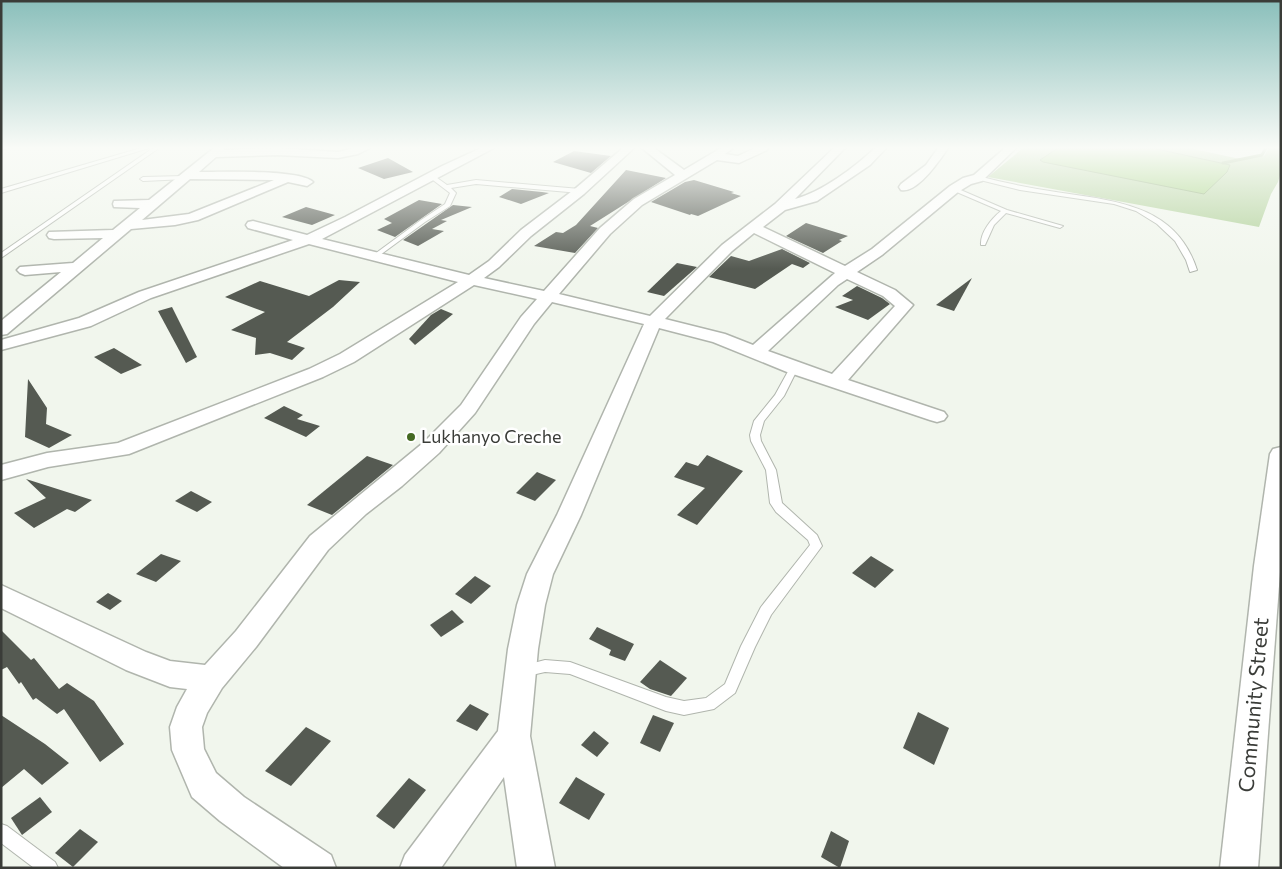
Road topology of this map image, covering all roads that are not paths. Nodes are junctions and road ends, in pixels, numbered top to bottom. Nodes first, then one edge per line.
1 (98, 189) edge
2 (171, 189) edge
3 (263, 189) edge
4 (408, 189) edge
5 (448, 189) edge
6 (552, 189) edge
7 (583, 189) edge
8 (660, 189) edge
9 (799, 189) edge
10 (828, 189) edge
11 (940, 189) edge
12 (962, 189) edge
13 (1024, 189) edge
14 (580, 191) junction
15 (118, 204) dead end
16 (153, 204) junction
17 (780, 207) junction
18 (1005, 211) junction
19 (253, 225) dead end
20 (1060, 226) dead end
21 (754, 228) junction
22 (123, 229) junction
23 (54, 235) dead end
24 (310, 239) junction
25 (983, 244) dead end
26 (1, 256) edge
27 (374, 257) junction
28 (77, 267) junction
29 (25, 270) dead end
30 (1193, 270) dead end
31 (845, 273) junction
32 (472, 280) junction
33 (548, 297) junction
34 (1, 310) edge
35 (26, 310) junction
36 (654, 322) junction
37 (1, 330) edge
38 (1, 345) edge
39 (755, 353) junction
40 (794, 368) junction
41 (836, 382) junction
42 (937, 416) dead end
43 (1281, 454) edge
44 (1, 473) edge
45 (1274, 568) edge
46 (1, 596) edge
47 (520, 672) junction
48 (211, 679) junction
49 (514, 736) junction
50 (1, 832) edge
51 (49, 868) edge
52 (318, 868) edge
53 (418, 868) edge
54 (536, 868) edge
55 (1239, 868) edge

1 - 26 lane
2 - 16 street
3 - 22 street
4 - 24 street
5 - 27 lane
6 - 14 lane
7 - 14 street
8 - 33 street
9 - 17 street
10 - 17 street
11 - 31 street
12 - 18 lane
13 - 30 lane
14 - 32 street
15 - 16 street
16 - 22 street
17 - 21 street
18 - 20 lane
18 - 25 lane
19 - 24 street
21 - 31 street
21 - 36 street
22 - 23 street
22 - 28 street
24 - 27 street
24 - 38 street
27 - 32 street
28 - 29 street
28 - 35 street
31 - 39 street
31 - 41 street
32 - 33 street
32 - 44 street
33 - 36 street
33 - 48 street
34 - 35 street
35 - 37 street
36 - 39 street
36 - 47 street
39 - 40 street
40 - 41 street
40 - 47 lane
41 - 42 street
43 - 45 street, Community Street
45 - 55 street, Community Street
46 - 48 street
47 - 49 street
48 - 52 street
49 - 53 street
49 - 54 street
50 - 51 lane

